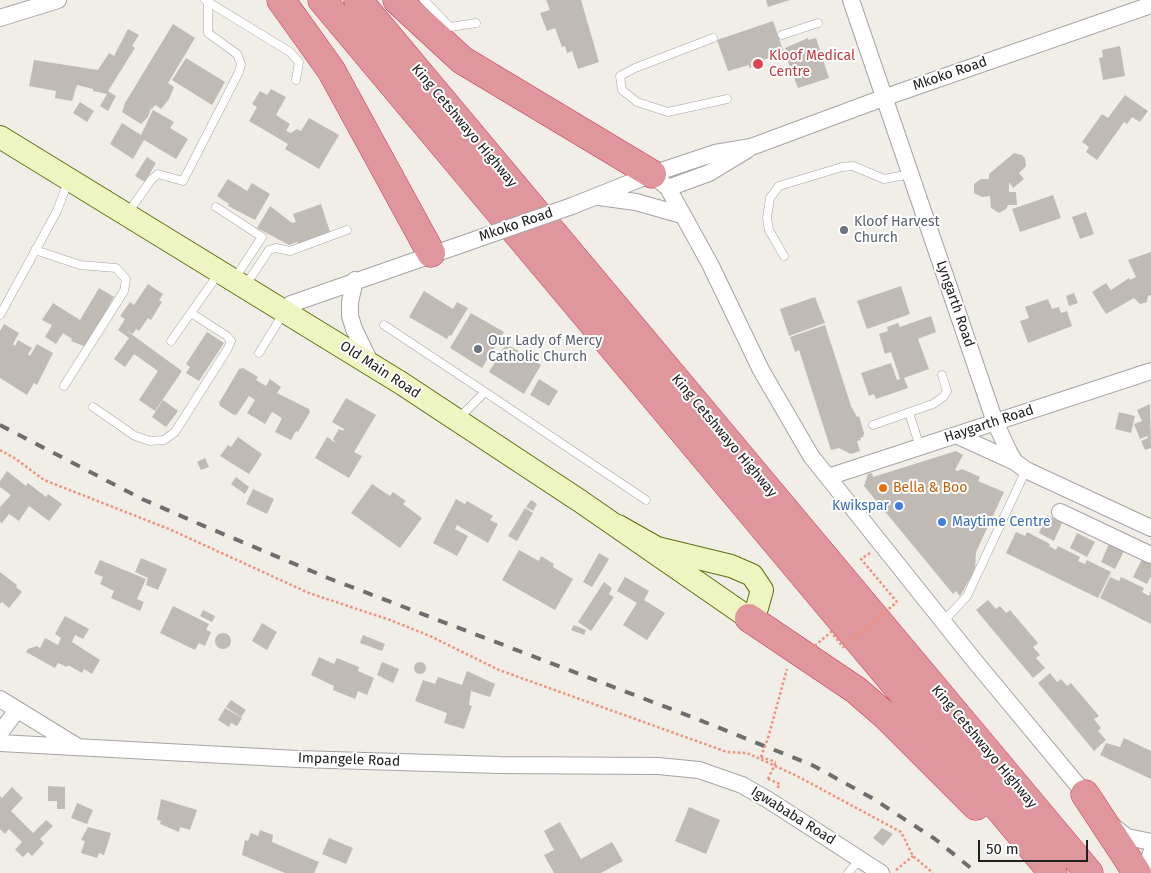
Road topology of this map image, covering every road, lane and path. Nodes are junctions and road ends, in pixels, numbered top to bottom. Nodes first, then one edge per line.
1 (58, 0) edge
2 (282, 0) edge
3 (322, 0) edge
4 (358, 0) edge
5 (397, 0) edge
6 (424, 0) edge
7 (851, 0) edge
8 (206, 1) edge
9 (1151, 5) edge
10 (0, 18) edge
11 (476, 22) dead end
12 (818, 23) dead end
13 (782, 36) dead end
14 (713, 38) dead end
15 (296, 80) dead end
16 (883, 98) junction
17 (727, 99) dead end
18 (0, 137) edge
19 (910, 174) junction
20 (68, 180) junction
21 (660, 181) junction
22 (597, 196) junction
23 (216, 207) dead end
24 (127, 215) junction
25 (682, 215) junction
26 (346, 230) dead end
27 (35, 250) junction
28 (431, 253) junction
29 (784, 256) dead end
30 (233, 279) junction
31 (355, 280) junction
32 (286, 311) junction
33 (191, 313) junction
34 (0, 314) edge
35 (384, 325) dead end
36 (171, 341) dead end
37 (259, 353) dead end
38 (371, 364) junction
39 (1151, 371) edge
40 (942, 375) dead end
41 (64, 386) dead end
42 (486, 392) junction
43 (93, 406) dead end
44 (909, 412) junction
45 (457, 420) junction
46 (995, 422) junction
47 (873, 425) dead end
48 (956, 435) junction
49 (920, 447) junction
50 (0, 450) edge
51 (1021, 466) junction
52 (828, 477) junction
53 (730, 486) junction
54 (646, 500) dead end
55 (1060, 512) dead end
56 (743, 516) dead end
57 (618, 526) junction
58 (1151, 528) edge
59 (882, 546) junction
60 (1151, 555) edge
61 (810, 595) dead end
62 (834, 611) junction
63 (749, 618) junction
64 (943, 622) junction
65 (811, 649) dead end
66 (788, 664) dead end
67 (0, 699) edge
68 (17, 710) junction
69 (0, 733) edge
70 (0, 743) edge
71 (76, 746) junction
72 (699, 770) joint
73 (779, 783) dead end
74 (1086, 794) junction
75 (1151, 842) edge
76 (1151, 854) edge
77 (913, 856) junction
78 (861, 858) junction
79 (848, 873) edge
80 (881, 873) edge
81 (893, 873) edge
82 (933, 873) edge
83 (1042, 873) edge
84 (1053, 873) edge
85 (1089, 873) edge
86 (1137, 873) edge
87 (1149, 873) edge

1 - 10 street
2 - 28 highway
3 - 53 highway, King Cetshwayo Highway
4 - 85 highway, King Cetshwayo Highway
5 - 21 highway
6 - 11 lane
7 - 16 street, Lyngarth Road
8 - 15 lane
8 - 24 lane
9 - 16 street, Mkoko Road
12 - 13 lane
14 - 17 lane
16 - 19 street, Lyngarth Road
16 - 21 street, Mkoko Road
18 - 20 street, Old Main Road
19 - 29 lane
19 - 46 street, Lyngarth Road
20 - 24 street, Old Main Road
20 - 27 lane
21 - 22 street, Mkoko Road
21 - 25 street
22 - 25 street
22 - 28 street, Mkoko Road, bridge
23 - 30 lane
24 - 30 street, Old Main Road
25 - 52 street
26 - 30 lane
27 - 34 lane
27 - 41 lane
28 - 31 street, Mkoko Road
30 - 32 street, Old Main Road
30 - 33 lane
31 - 32 street, Mkoko Road
31 - 38 street
32 - 37 lane
32 - 38 street, Old Main Road
33 - 36 lane
33 - 43 lane
35 - 42 lane
38 - 45 street, Old Main Road
39 - 46 street, Haygarth Road
40 - 44 lane
42 - 45 lane
42 - 54 lane
44 - 47 lane
44 - 49 lane
45 - 57 street, Old Main Road
46 - 48 street, Haygarth Road
46 - 51 street, Lyngarth Road
48 - 49 street, Haygarth Road
48 - 51 street
49 - 52 street, Haygarth Road
50 - 77 path
51 - 58 street
51 - 64 lane
52 - 59 street
53 - 56 lane
53 - 62 highway, King Cetshwayo Highway
55 - 60 street
57 - 63 street, Old Main Road
57 - 63 street
59 - 64 street
59 - 65 path, bridge
61 - 62 lane
62 - 84 highway, King Cetshwayo Highway
63 - 83 highway
64 - 74 street
66 - 73 path, bridge
67 - 68 street
68 - 69 street
68 - 71 street
70 - 71 street, Impangele Road
71 - 72 street, Impangele Road
72 - 78 street, Igwababa Road
74 - 75 street
74 - 86 highway
76 - 87 street
77 - 81 path
77 - 82 path
78 - 79 lane
78 - 80 street, Igwababa Road

